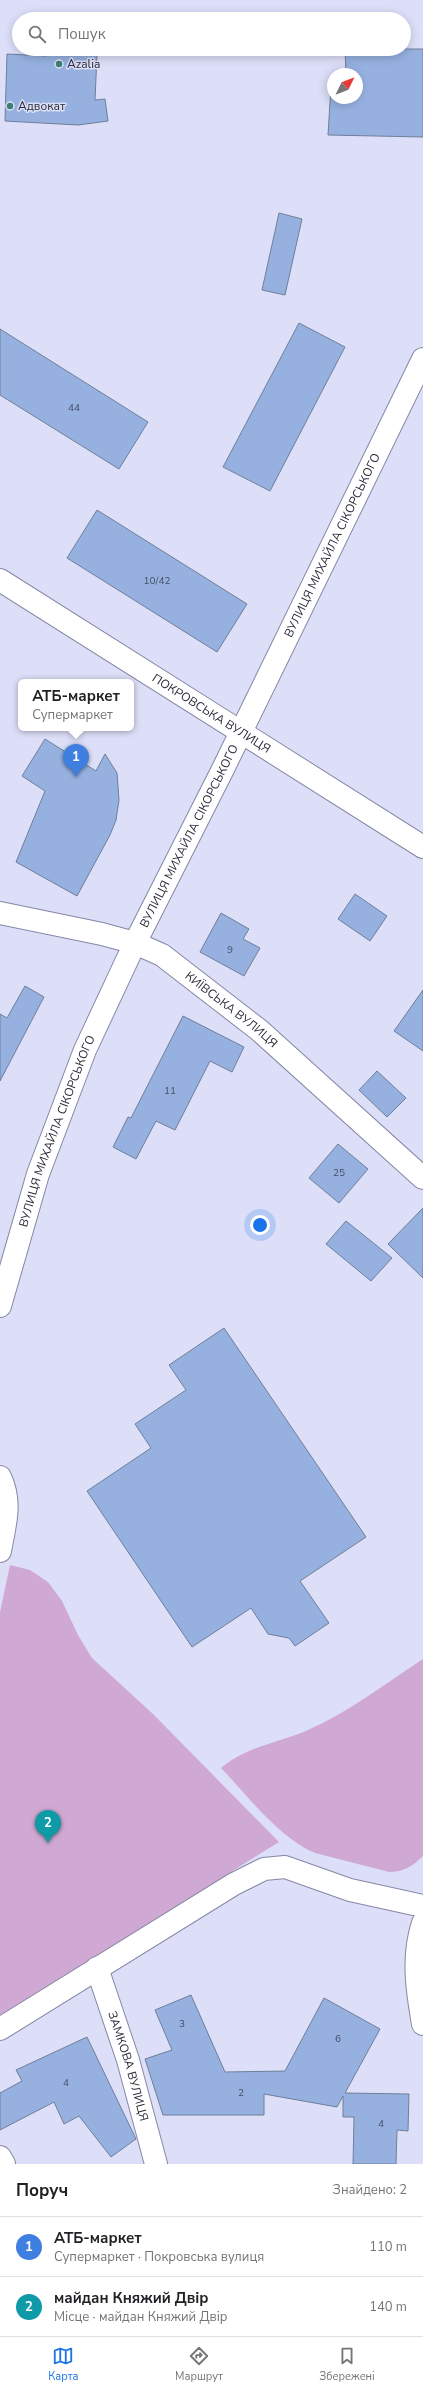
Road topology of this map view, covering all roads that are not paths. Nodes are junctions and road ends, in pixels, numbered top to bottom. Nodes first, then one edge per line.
1 (423, 359) edge
2 (0, 580) edge
3 (242, 732) junction
4 (423, 847) edge
5 (0, 913) edge
6 (135, 943) junction
7 (423, 1178) edge
8 (6, 1265) edge
9 (0, 1306) edge
10 (0, 1477) edge
11 (0, 1551) edge
12 (423, 1906) edge
13 (423, 1923) edge
14 (97, 1968) junction
15 (423, 2024) edge
16 (0, 2029) edge
17 (0, 2157) edge
18 (4, 2164) edge
19 (156, 2164) edge

1 - 3 street, ВУЛИЦЯ МИХАЙЛА СІКОРСЬКОГО
2 - 3 street, ПОКРОВСЬКА ВУЛИЦЯ
3 - 4 street, ПОКРОВСЬКА ВУЛИЦЯ
3 - 6 street, ВУЛИЦЯ МИХАЙЛА СІКОРСЬКОГО
5 - 6 street, КИЇВСЬКА ВУЛИЦЯ
6 - 7 street, КИЇВСЬКА ВУЛИЦЯ
6 - 8 street, ВУЛИЦЯ МИХАЙЛА СІКОРСЬКОГО
8 - 9 street, ВУЛИЦЯ МИХАЙЛА СІКОРСЬКОГО
10 - 11 street
12 - 14 street
13 - 15 street
14 - 16 street
14 - 19 street, ЗАМКОВА ВУЛИЦЯ
17 - 18 street

